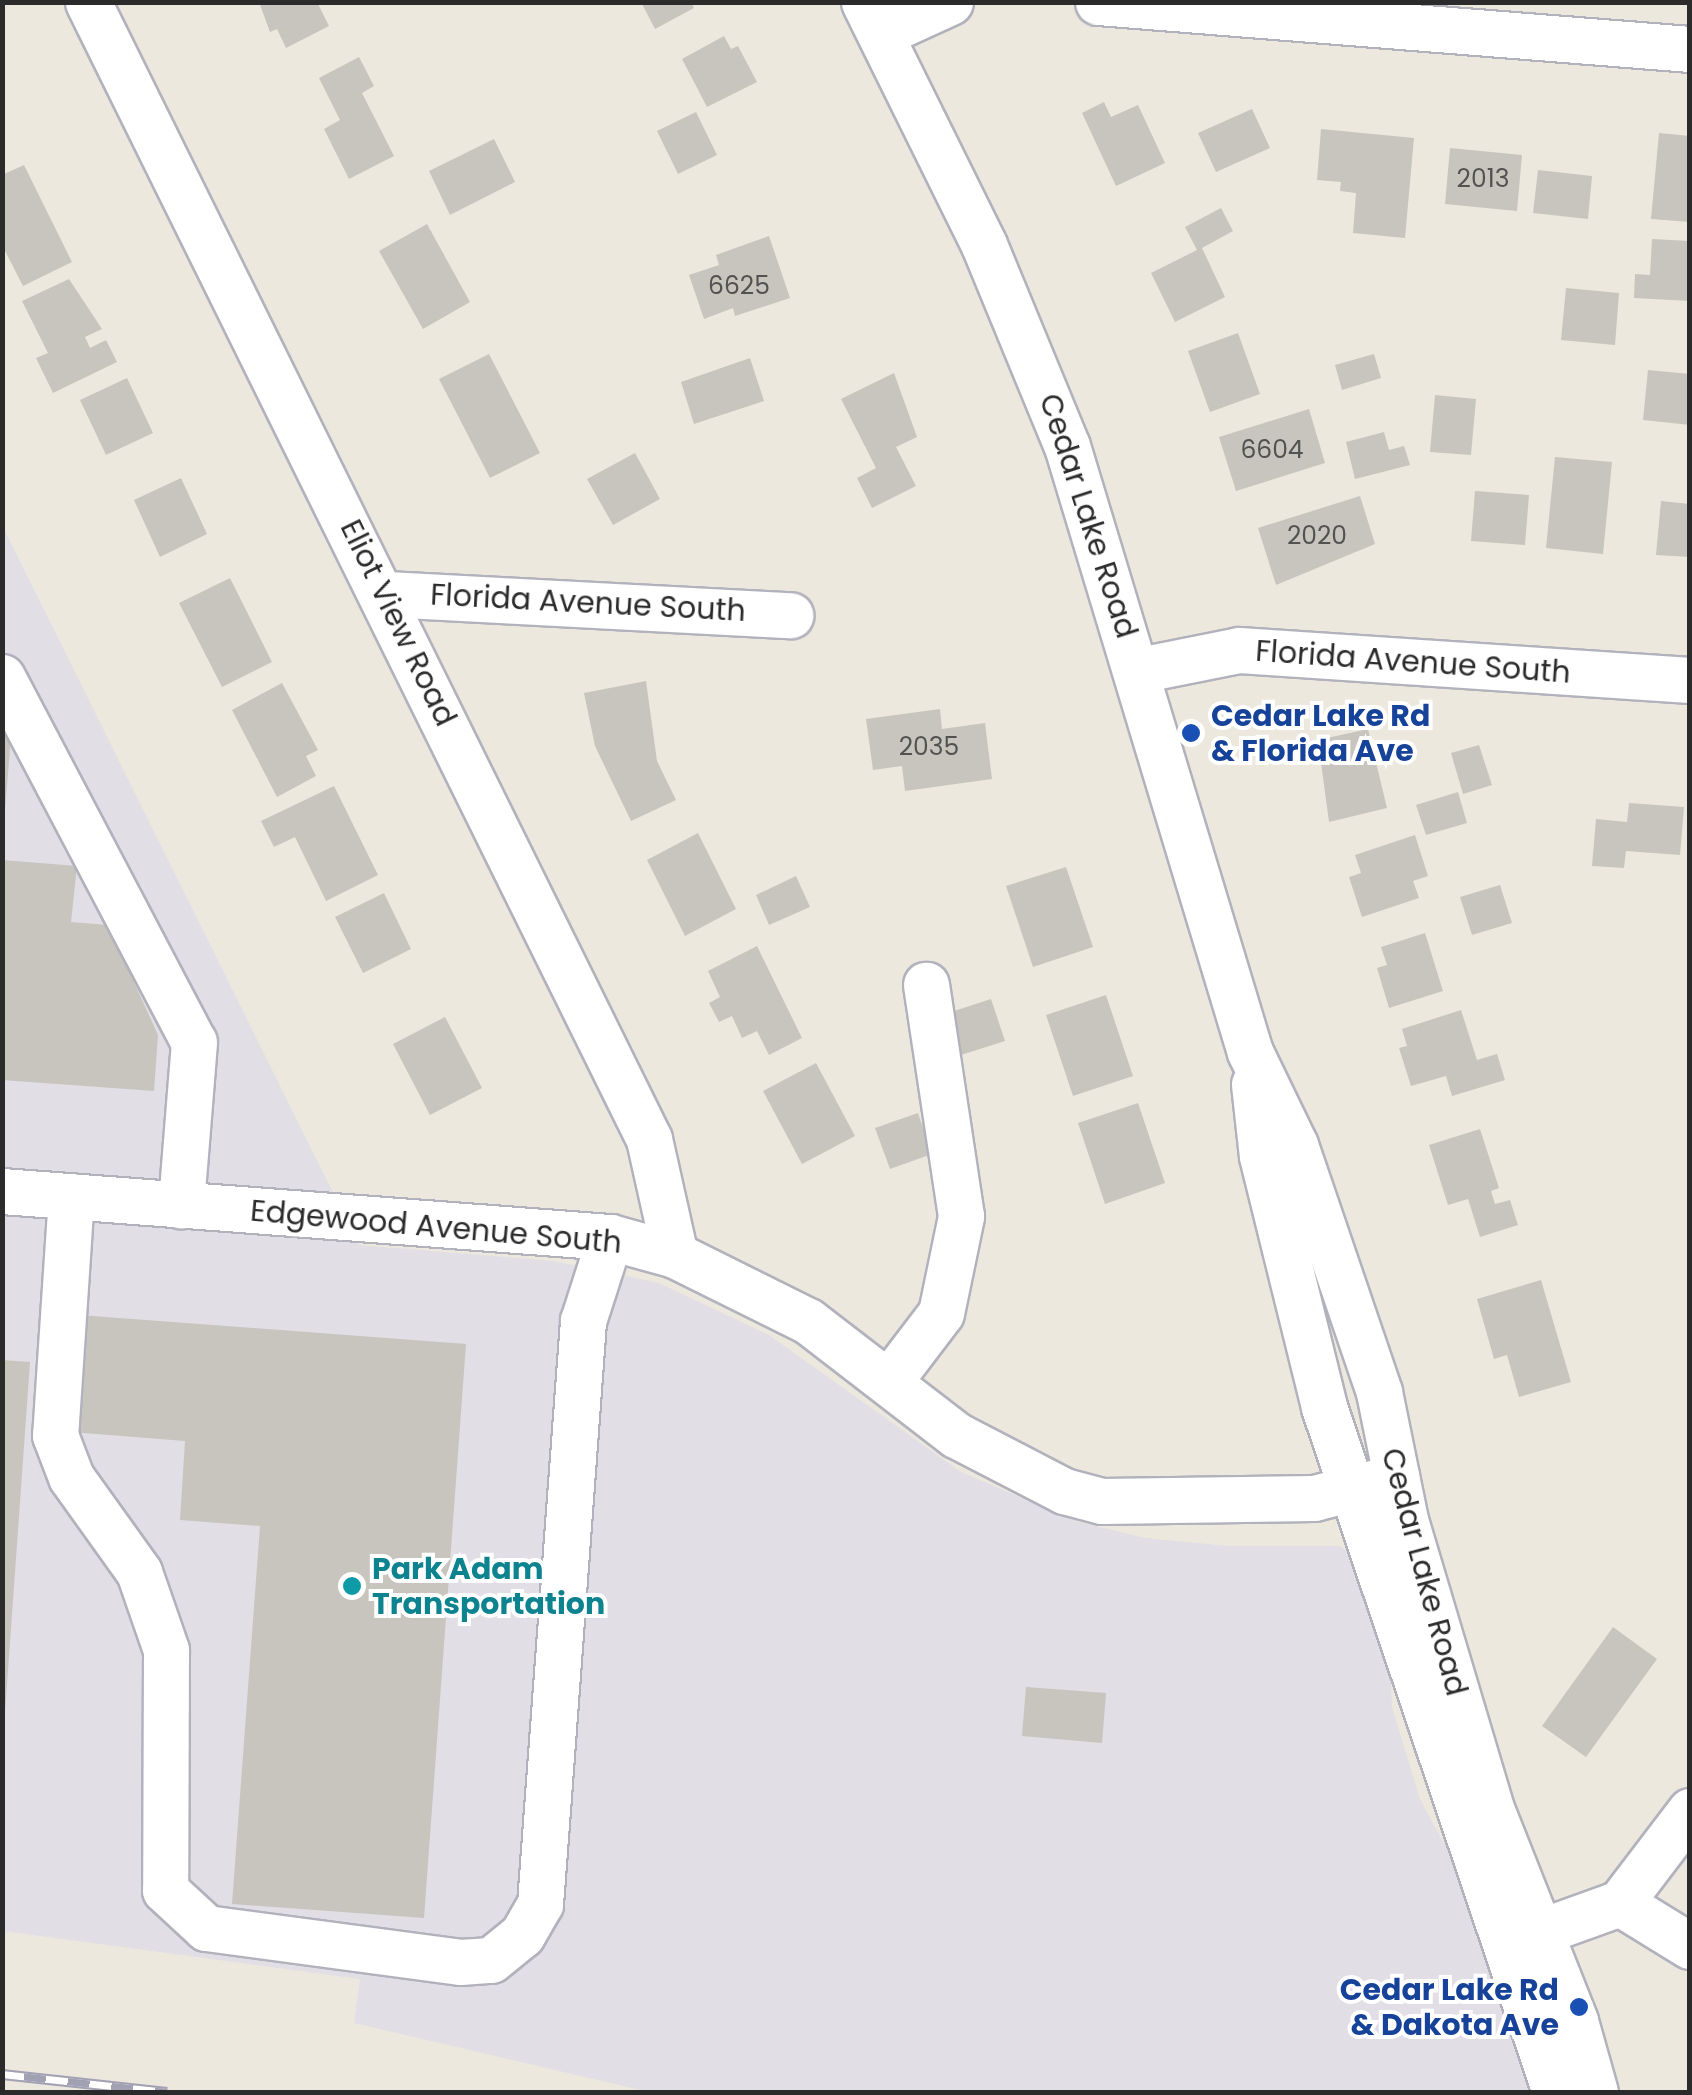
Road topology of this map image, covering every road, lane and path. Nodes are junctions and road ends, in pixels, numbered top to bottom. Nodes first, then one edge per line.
1 (88, 2) edge
2 (950, 2) edge
3 (1098, 2) edge
4 (872, 18) edge
5 (1690, 49) edge
6 (386, 594) junction
7 (790, 614) dead end
8 (1139, 670) junction
9 (2, 678) edge
10 (1690, 680) edge
11 (926, 984) dead end
12 (2, 1191) edge
13 (72, 1196) junction
14 (182, 1205) junction
15 (610, 1237) junction
16 (675, 1256) junction
17 (890, 1380) junction
18 (1375, 1483) junction
19 (1690, 1810) edge
20 (1620, 1903) junction
21 (1520, 1939) junction
22 (1690, 1946) edge
23 (1554, 2092) edge
24 (1595, 2092) edge

1 - 6 street, Eliot View Road
2 - 4 street
3 - 5 street
4 - 8 street, Cedar Lake Road
6 - 7 street, Florida Avenue South
6 - 16 street, Eliot View Road
8 - 10 street, Florida Avenue South
8 - 18 street, Cedar Lake Road
9 - 14 street
11 - 17 street
12 - 13 street, Edgewood Avenue South
13 - 14 street, Edgewood Avenue South
13 - 15 street
14 - 15 street, Edgewood Avenue South
15 - 16 street, Edgewood Avenue South
16 - 17 street, Edgewood Avenue South
17 - 18 street, Edgewood Avenue South
18 - 21 street, Cedar Lake Road
19 - 20 street
20 - 21 street
20 - 22 street
21 - 23 street, Cedar Lake Road
21 - 24 street, Cedar Lake Road

